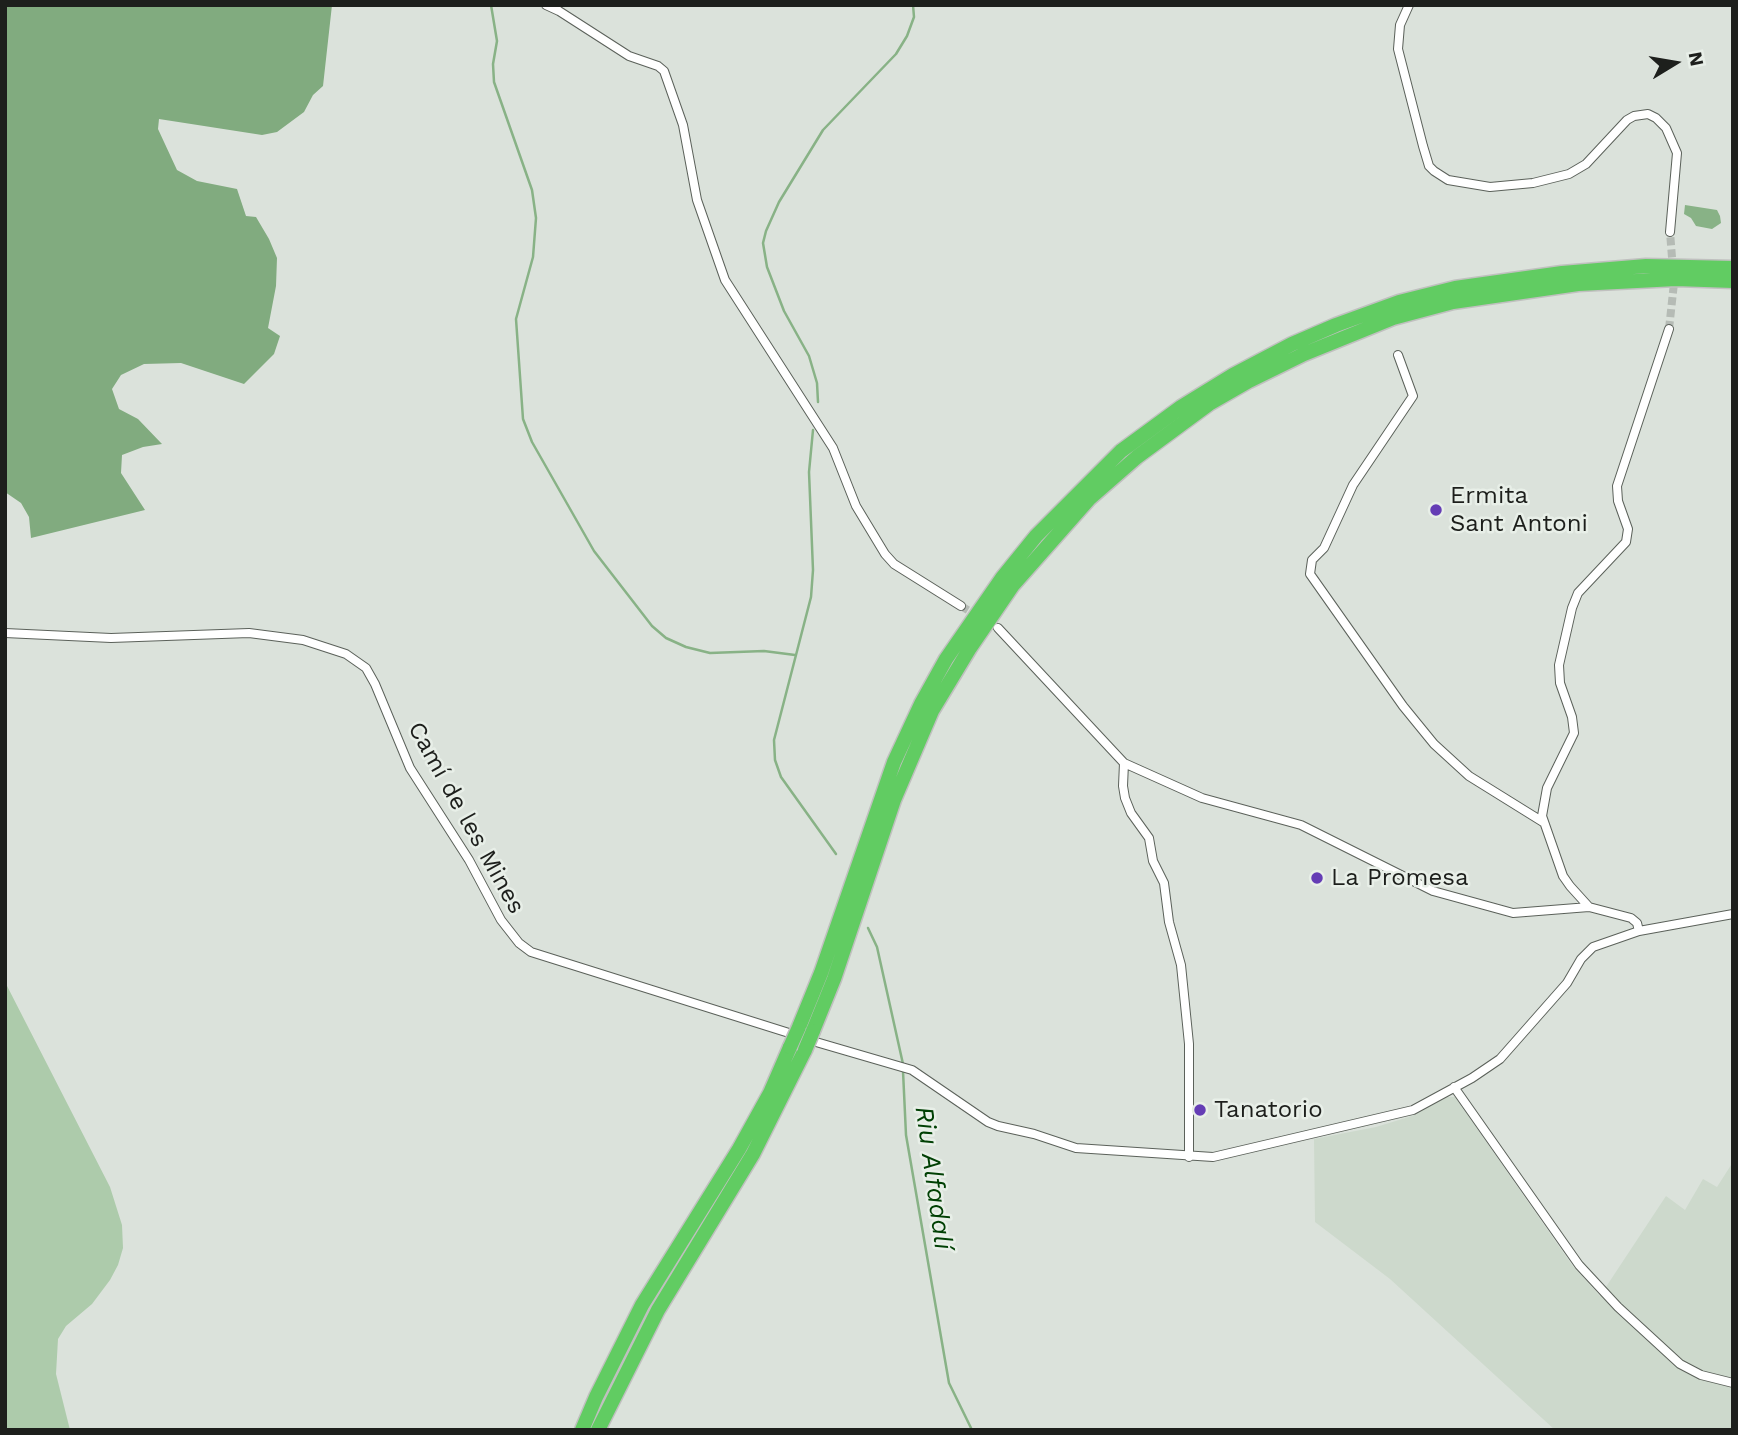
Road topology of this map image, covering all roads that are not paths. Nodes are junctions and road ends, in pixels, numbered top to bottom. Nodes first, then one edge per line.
1 (546, 5) edge
2 (1409, 5) edge
3 (1670, 232) tunnel mouth
4 (1733, 268) edge
5 (1733, 281) edge
6 (1669, 328) tunnel mouth
7 (1398, 355) dead end
8 (961, 606) tunnel mouth
9 (998, 628) tunnel mouth
10 (5, 633) edge
11 (1125, 763) junction
12 (1543, 819) junction
13 (1590, 907) junction
14 (1733, 914) edge
15 (1639, 932) junction
16 (802, 1038) junction
17 (1454, 1087) junction
18 (1189, 1157) junction
19 (1733, 1383) edge
20 (582, 1430) edge
21 (598, 1430) edge

1 - 8 street
2 - 3 street
4 - 16 highway
5 - 16 highway
6 - 12 street
7 - 12 street
9 - 11 street
10 - 16 street, Camí de les Mines
11 - 13 street
11 - 18 street
12 - 13 street
13 - 15 street
14 - 15 street
15 - 17 street
16 - 18 street, Camí de les Mines
16 - 20 highway
16 - 21 highway
17 - 18 street
17 - 19 street

